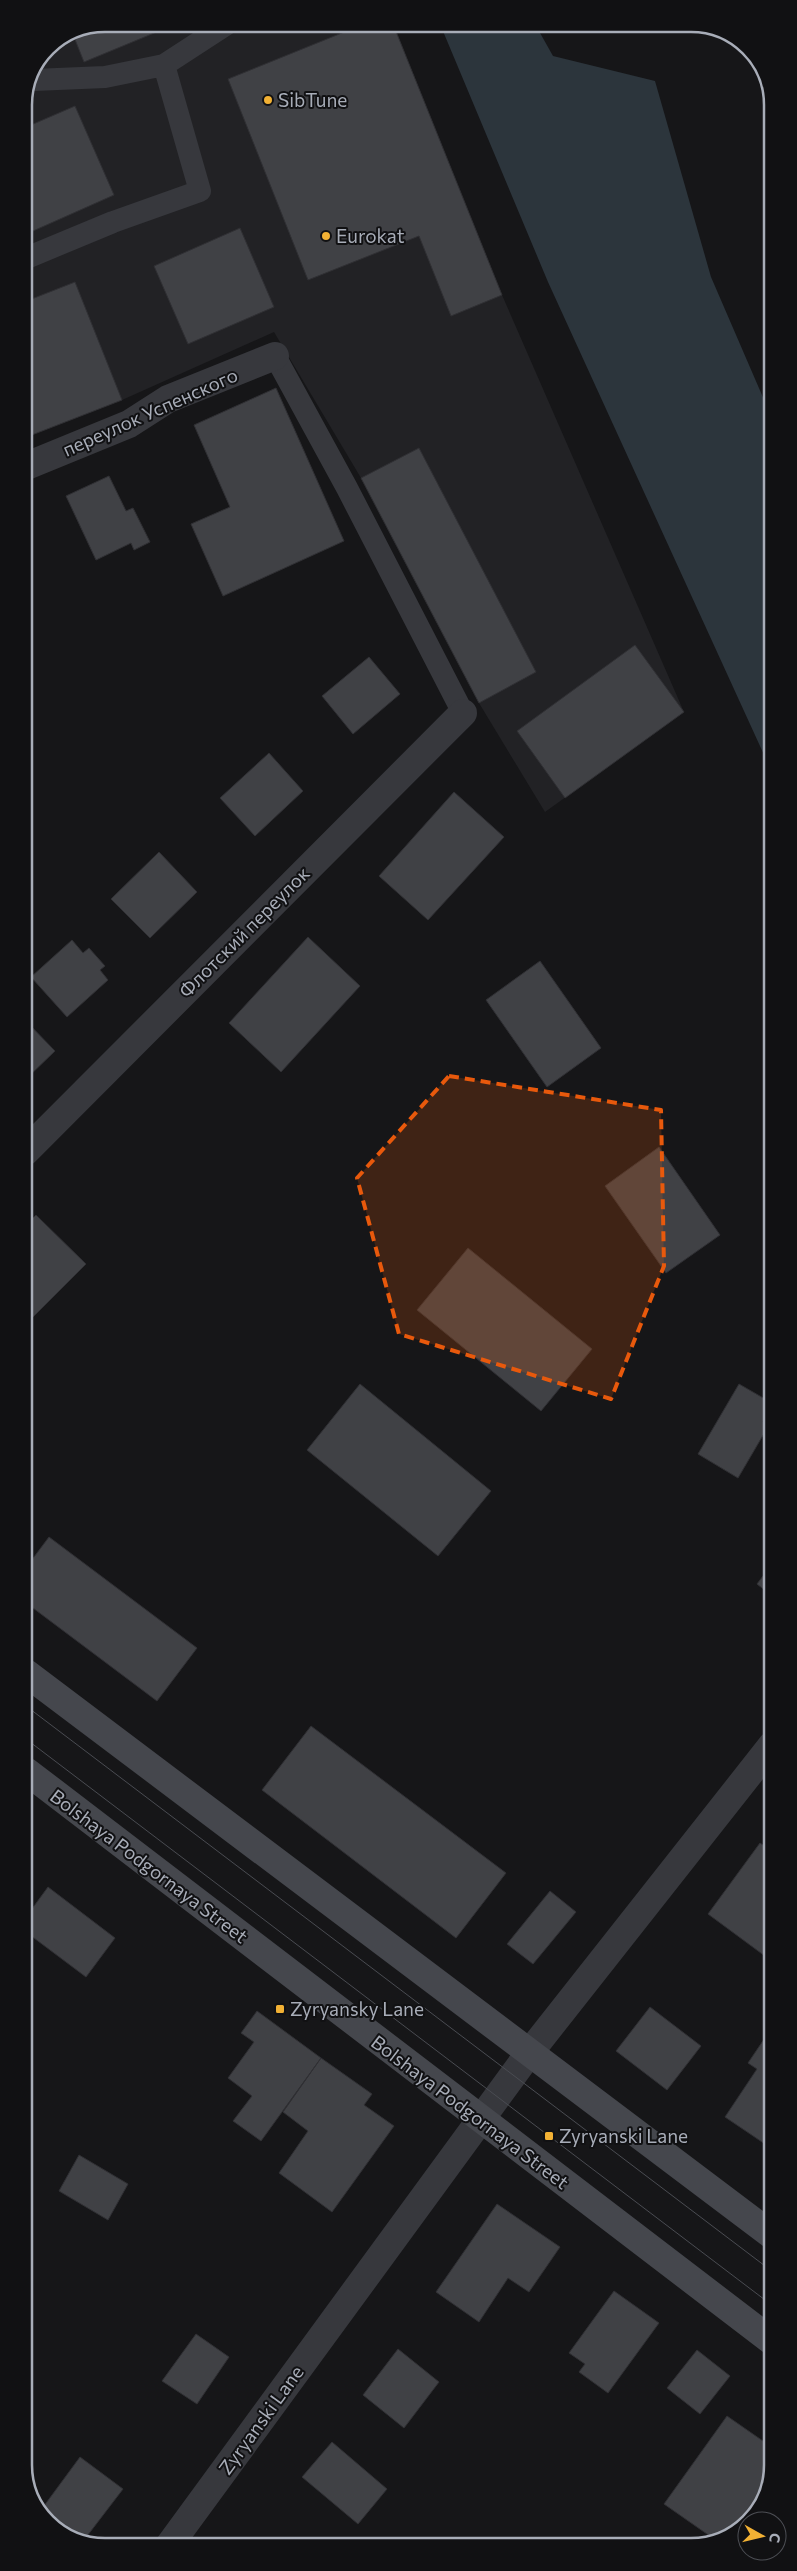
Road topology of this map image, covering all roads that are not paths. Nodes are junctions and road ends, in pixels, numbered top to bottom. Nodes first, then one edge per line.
1 (214, 32) edge
2 (164, 65) junction
3 (37, 80) edge
4 (32, 256) edge
5 (275, 356) joint
6 (32, 464) edge
7 (463, 713) joint
8 (32, 1145) edge
9 (32, 1678) edge
10 (764, 1755) edge
11 (32, 1776) edge
12 (530, 2052) junction
13 (480, 2120) junction
14 (764, 2229) edge
15 (764, 2335) edge
16 (175, 2538) edge

1 - 2 lane
2 - 3 lane
2 - 4 lane
5 - 6 street, переулок Успенского
5 - 7 lane
7 - 8 street, Флотский переулок
9 - 12 main road
10 - 12 street, Zyryanski Lane
11 - 13 main road, Bolshaya Podgornaya Street
12 - 13 street, Zyryanski Lane
12 - 14 main road
13 - 15 main road, Bolshaya Podgornaya Street
13 - 16 street, Zyryanski Lane

